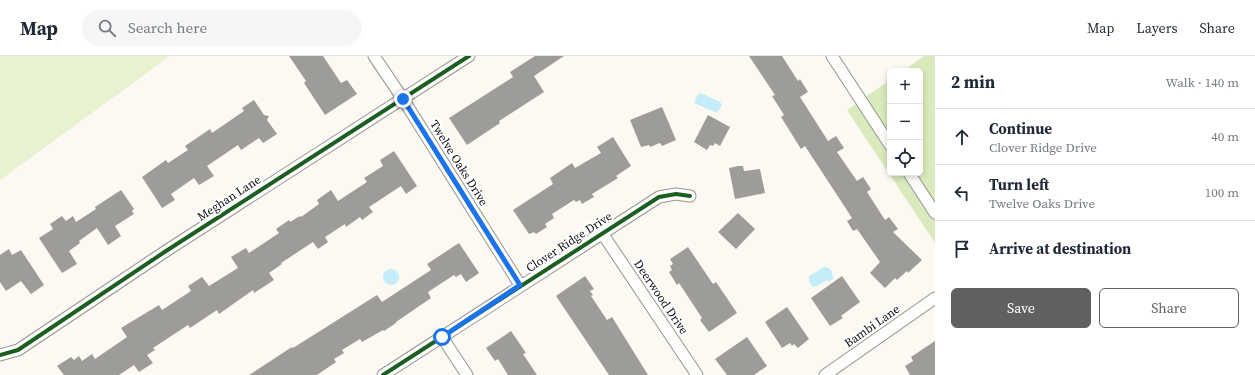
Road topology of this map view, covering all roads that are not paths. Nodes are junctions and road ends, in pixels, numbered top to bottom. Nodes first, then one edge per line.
1 (374, 56) edge
2 (469, 56) edge
3 (832, 56) edge
4 (403, 99) junction
5 (887, 140) edge
6 (911, 176) edge
7 (690, 196) dead end
8 (935, 213) edge
9 (602, 233) junction
10 (520, 285) junction
11 (935, 298) edge
12 (442, 337) junction
13 (0, 355) edge
14 (383, 375) edge
15 (467, 375) edge
16 (697, 375) edge
17 (825, 375) edge

1 - 4 street, Twelve Oaks Drive
2 - 4 street, Meghan Lane
3 - 5 street
4 - 10 street, Twelve Oaks Drive
4 - 13 street, Meghan Lane
6 - 8 street
7 - 9 street, Clover Ridge Drive
9 - 10 street, Clover Ridge Drive
9 - 16 street, Deerwood Drive
10 - 12 street, Clover Ridge Drive
11 - 17 street, Bambi Lane
12 - 14 street, Clover Ridge Drive
12 - 15 street

